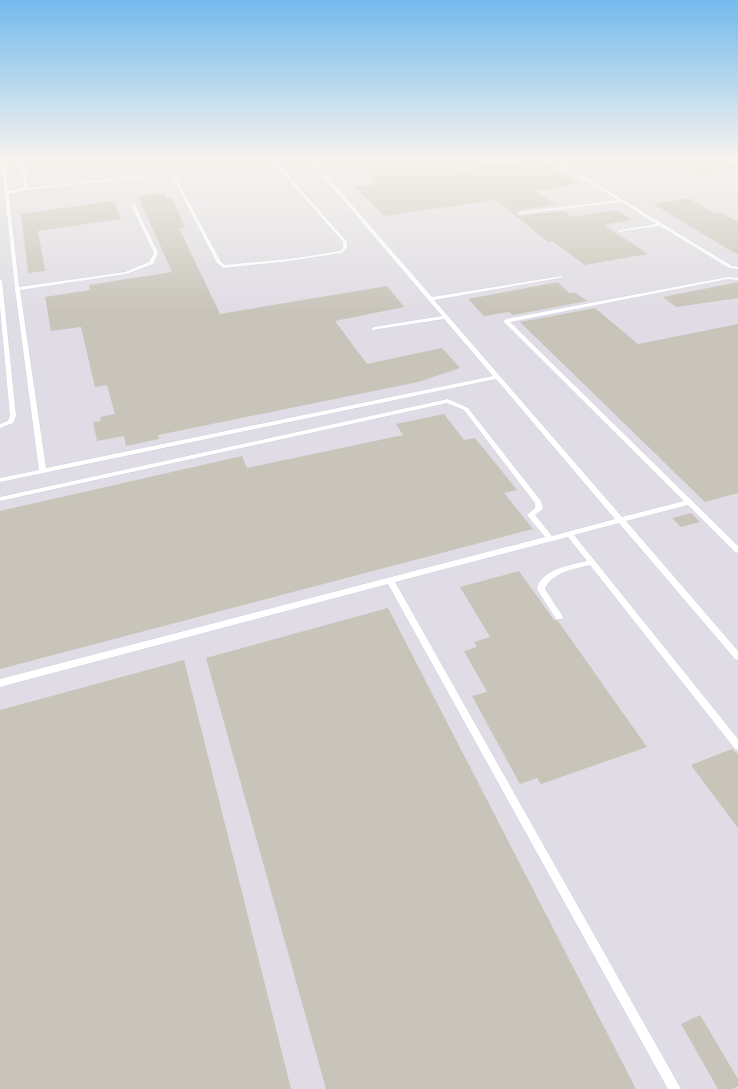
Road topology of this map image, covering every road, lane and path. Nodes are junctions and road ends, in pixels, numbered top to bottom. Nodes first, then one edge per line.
1 (9, 210) edge
2 (135, 210) edge
3 (191, 210) edge
4 (317, 210) edge
5 (354, 210) edge
6 (547, 210) edge
7 (638, 210) edge
8 (520, 213) dead end
9 (661, 224) junction
10 (620, 231) dead end
11 (738, 268) edge
12 (560, 277) dead end
13 (738, 279) edge
14 (0, 283) edge
15 (17, 289) junction
16 (430, 298) junction
17 (1, 306) edge
18 (445, 317) junction
19 (374, 329) dead end
20 (498, 377) junction
21 (0, 426) edge
22 (43, 471) junction
23 (0, 480) edge
24 (0, 499) edge
25 (690, 502) junction
26 (621, 519) junction
27 (569, 533) junction
28 (550, 538) junction
29 (738, 550) edge
30 (592, 562) junction
31 (390, 581) junction
32 (559, 617) dead end
33 (738, 657) edge
34 (0, 683) edge
35 (738, 746) edge
36 (675, 1089) edge

1 - 15 lane
2 - 15 lane
3 - 4 lane
5 - 16 lane
6 - 8 lane
7 - 9 lane
9 - 10 lane
9 - 11 lane
12 - 16 lane
13 - 25 lane
14 - 17 lane
15 - 22 lane
16 - 18 lane
17 - 21 lane
18 - 19 lane
18 - 20 lane
20 - 22 lane
20 - 26 lane
22 - 23 lane
24 - 28 lane
25 - 26 lane
25 - 29 lane
26 - 27 lane
26 - 33 lane
27 - 28 lane
27 - 30 lane
28 - 31 lane
30 - 32 lane
30 - 35 lane
31 - 34 lane
31 - 36 lane

